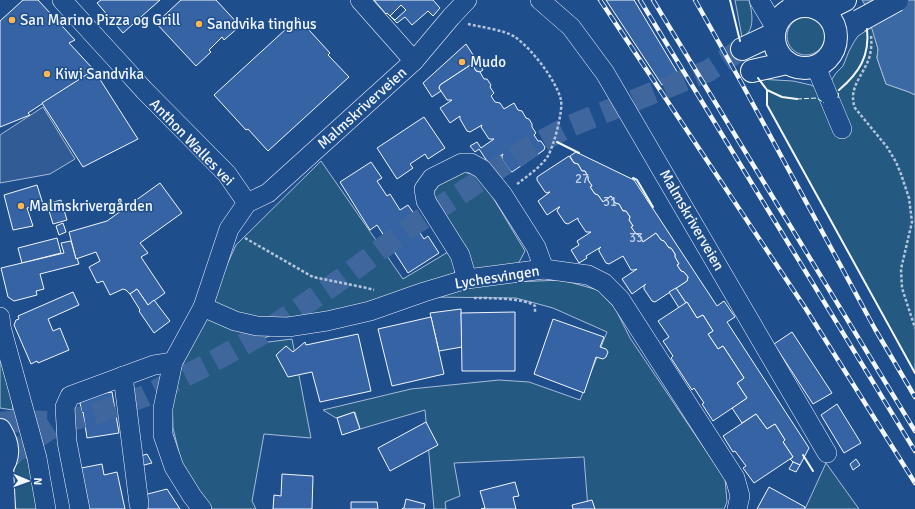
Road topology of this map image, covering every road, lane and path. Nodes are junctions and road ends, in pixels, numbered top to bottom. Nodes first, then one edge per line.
1 (360, 0) edge
2 (467, 0) edge
3 (540, 0) edge
4 (759, 0) edge
5 (845, 0) edge
6 (897, 0) edge
7 (797, 3) edge
8 (72, 4) edge
9 (823, 11) junction
10 (451, 17) junction
11 (865, 28) junction
12 (775, 31) junction
13 (837, 39) junction
14 (742, 49) tunnel mouth
15 (414, 61) junction
16 (787, 63) junction
17 (816, 66) junction
18 (752, 70) tunnel mouth
19 (842, 129) dead end
20 (503, 195) junction
21 (247, 203) junction
22 (229, 229) junction
23 (544, 269) junction
24 (461, 281) junction
25 (396, 302) junction
26 (203, 307) junction
27 (535, 313) dead end
28 (0, 317) edge
29 (915, 328) edge
30 (173, 362) junction
31 (123, 376) junction
32 (0, 430) edge
33 (827, 453) dead end
34 (1, 468) edge
35 (139, 504) dead end
36 (4, 509) edge
37 (46, 509) edge
38 (80, 509) edge
39 (202, 509) edge
40 (736, 509) edge

1 - 15 street
2 - 10 street, Malmskriverveien
3 - 33 street, Malmskriverveien
4 - 12 street
5 - 9 main road
6 - 11 main road, bridge
7 - 9 main road
7 - 12 main road
8 - 21 street, Anthon Walles vei
9 - 13 main road
10 - 15 street, Malmskriverveien
10 - 20 path
11 - 13 main road
11 - 29 path
12 - 14 main road
12 - 16 main road
13 - 17 main road
15 - 21 street, Malmskriverveien
16 - 17 main road
16 - 18 main road
17 - 19 street
20 - 23 street
20 - 24 street
21 - 22 street
22 - 25 path
22 - 26 street
23 - 24 street, Lychesvingen
23 - 40 street, Lychesvingen
24 - 25 street, Lychesvingen
24 - 27 path
25 - 26 street, Lychesvingen
26 - 30 street
28 - 37 street
30 - 31 street
30 - 39 street
31 - 35 street
31 - 38 street
32 - 34 main road
34 - 36 main road

